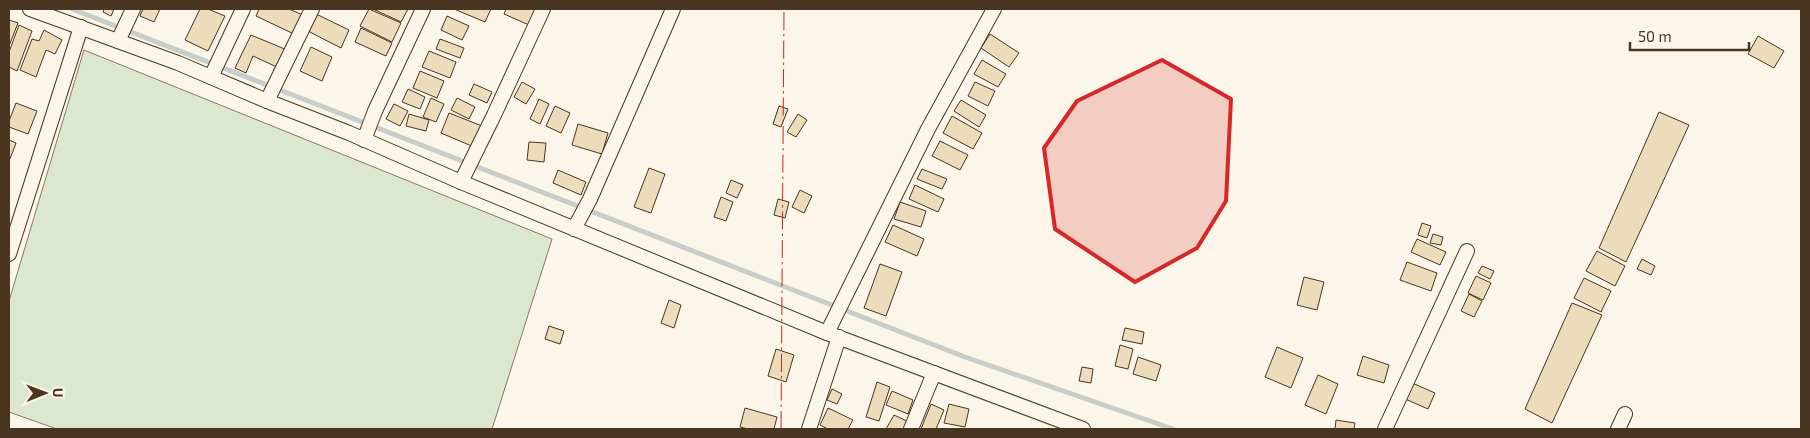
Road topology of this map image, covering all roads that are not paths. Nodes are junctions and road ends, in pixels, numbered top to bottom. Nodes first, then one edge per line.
1 (30, 9) edge
2 (243, 9) edge
3 (312, 9) edge
4 (424, 9) edge
5 (542, 9) edge
6 (673, 9) edge
7 (994, 9) edge
8 (131, 13) edge
9 (81, 27) junction
10 (119, 39) junction
11 (214, 70) junction
12 (268, 98) junction
13 (365, 137) junction
14 (463, 176) junction
15 (577, 224) junction
16 (1467, 251) dead end
17 (9, 254) edge
18 (833, 335) junction
19 (934, 373) junction
20 (1625, 414) dead end
21 (809, 429) edge
22 (911, 429) edge
23 (1083, 429) edge
24 (1385, 429) edge
25 (1618, 429) edge

1 - 9 street
2 - 11 street
3 - 12 street
4 - 13 street
5 - 14 street
6 - 15 street
7 - 18 street
8 - 10 street
9 - 10 street
9 - 17 street
10 - 11 street
11 - 12 street
12 - 13 street
13 - 14 street
14 - 15 street
15 - 18 street
16 - 24 street
18 - 19 street
18 - 21 street
19 - 22 street
19 - 23 street
20 - 25 street

